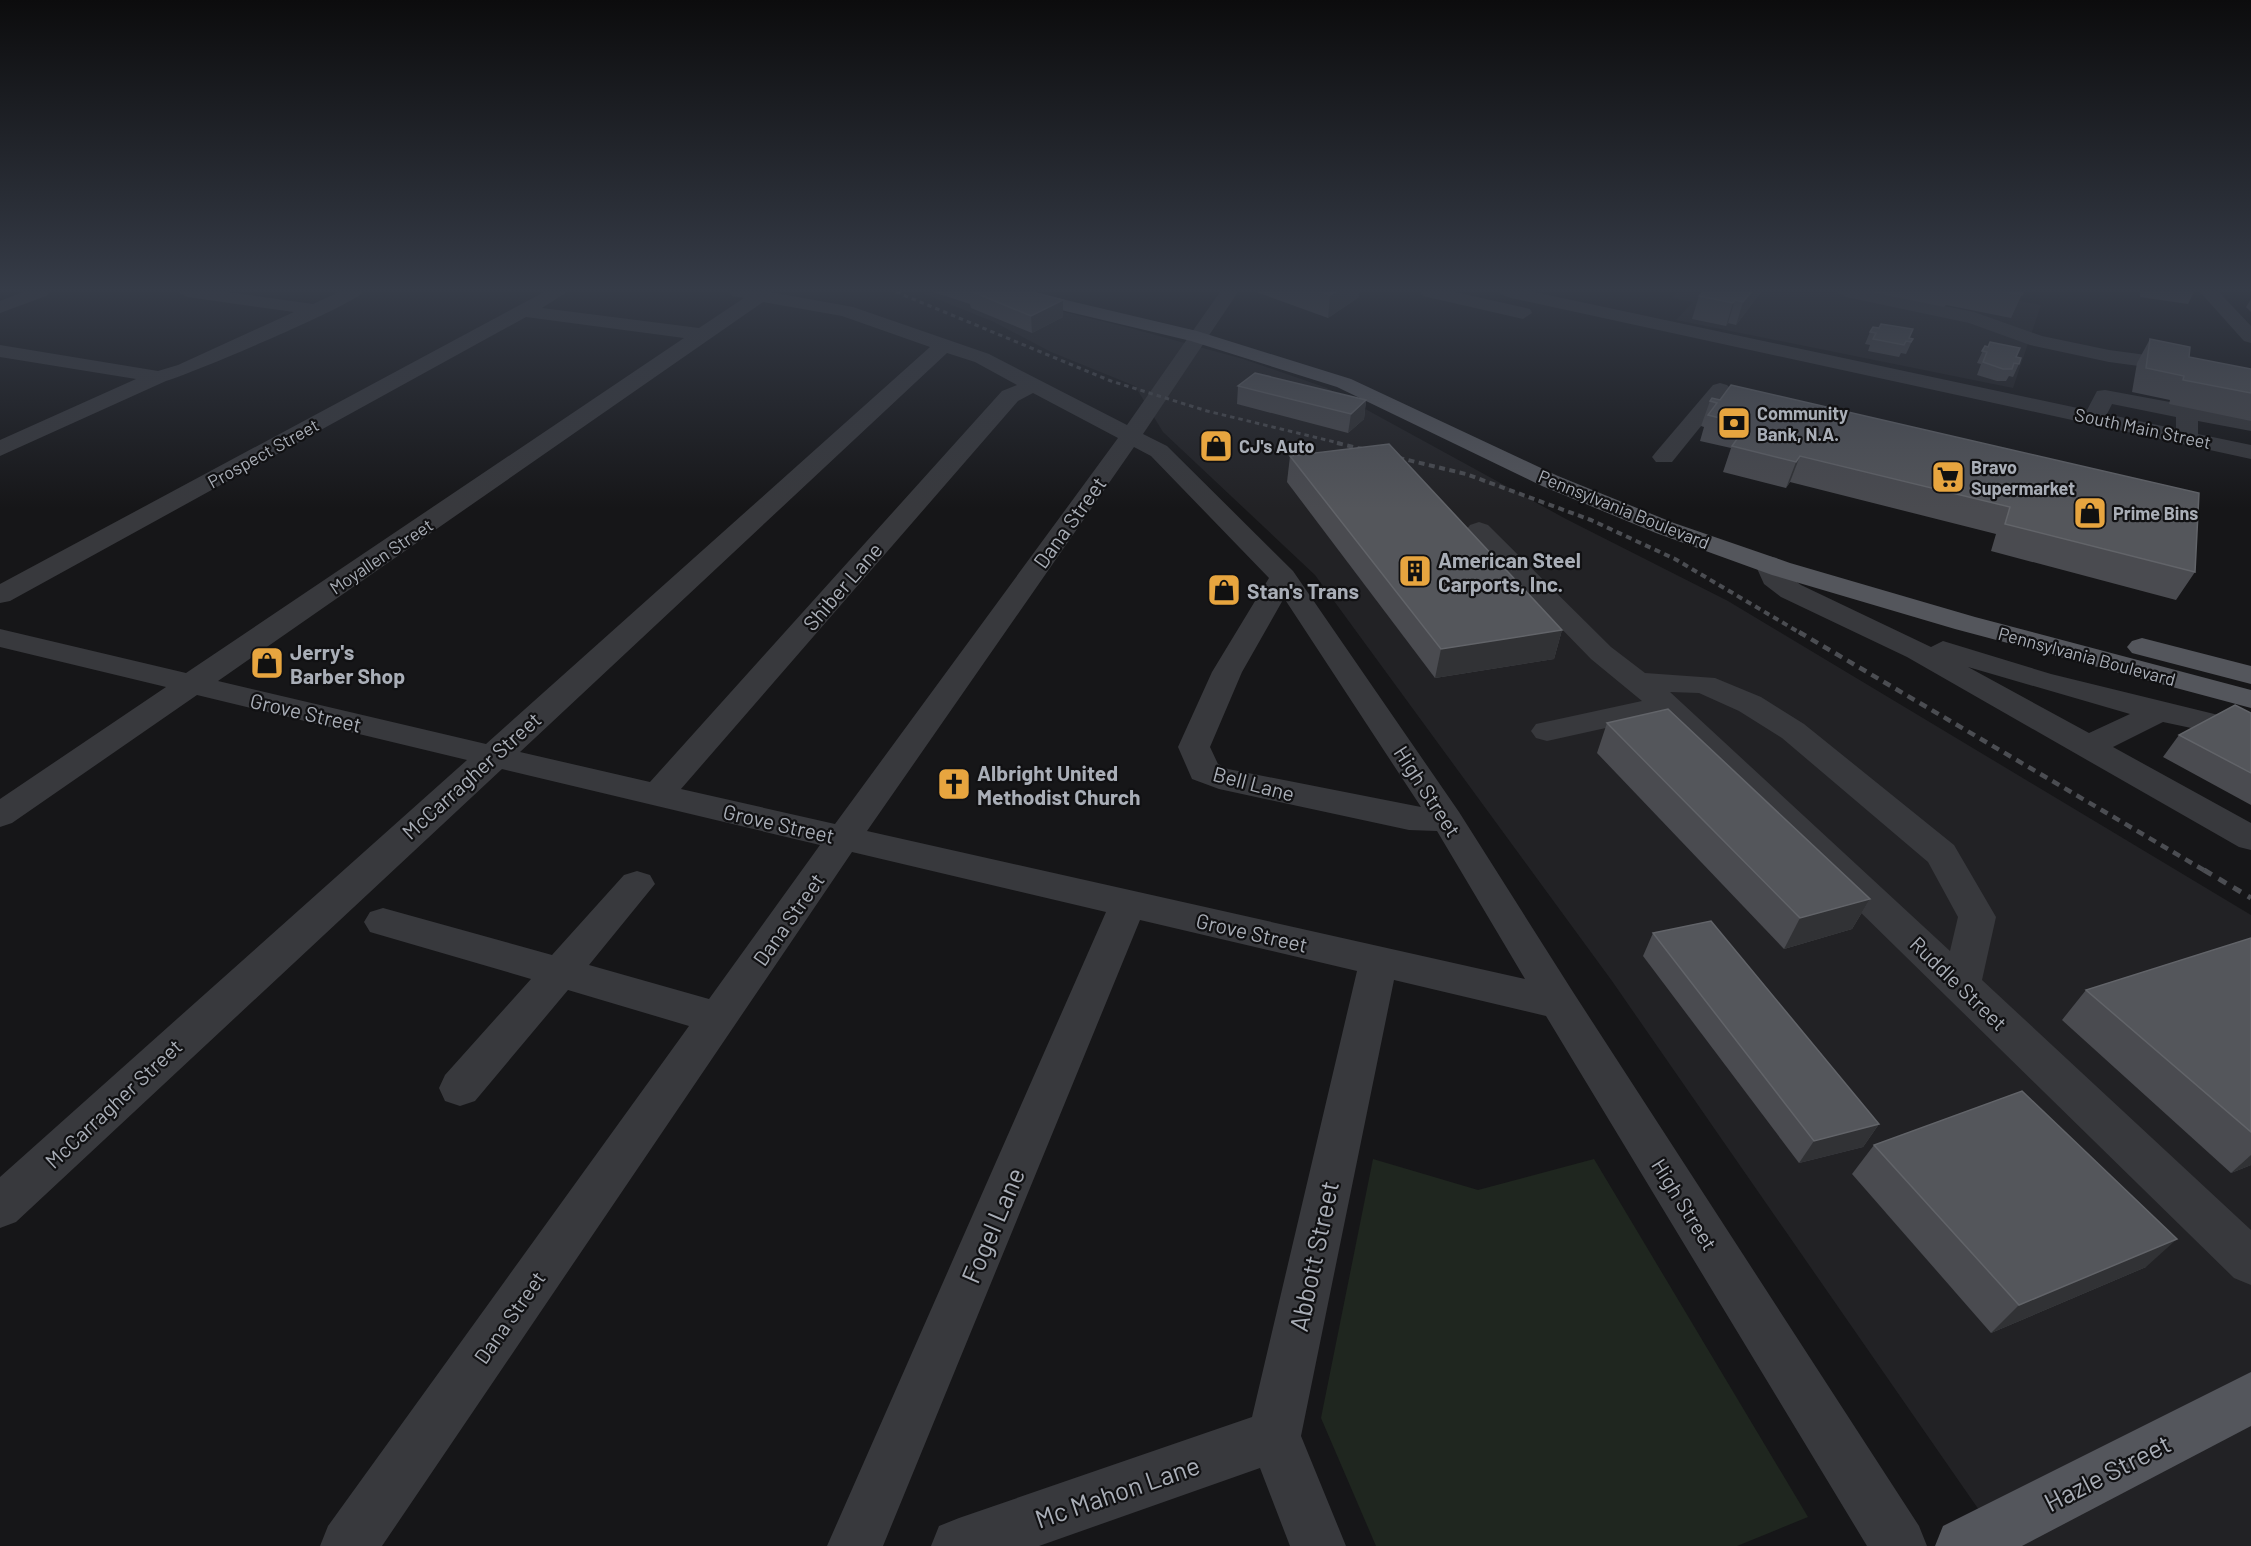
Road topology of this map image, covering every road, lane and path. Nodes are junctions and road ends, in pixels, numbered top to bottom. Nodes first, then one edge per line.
1 (80, 364) edge
2 (196, 364) edge
3 (425, 364) edge
4 (661, 364) edge
5 (923, 364) edge
6 (994, 364) edge
7 (1180, 364) edge
8 (1290, 364) edge
9 (1329, 364) edge
10 (1863, 364) edge
11 (2108, 364) edge
12 (2170, 364) edge
13 (2251, 375) edge
14 (159, 377) junction
15 (1034, 385) junction
16 (1720, 389) dead end
17 (2105, 396) junction
18 (2187, 413) junction
19 (2094, 418) junction
20 (2251, 424) edge
21 (1130, 437) junction
22 (2187, 438) junction
23 (0, 449) edge
24 (2251, 452) edge
25 (1664, 457) dead end
26 (1479, 530) dead end
27 (1768, 564) junction
28 (1283, 577) junction
29 (0, 595) edge
30 (1914, 608) junction
31 (0, 638) edge
32 (1888, 639) junction
33 (2251, 675) edge
34 (193, 685) junction
35 (1652, 694) junction
36 (2251, 699) edge
37 (2159, 712) junction
38 (1547, 731) dead end
39 (2251, 734) edge
40 (2089, 746) junction
41 (492, 756) junction
42 (657, 795) junction
43 (0, 815) edge
44 (1446, 820) junction
45 (845, 838) junction
46 (2251, 838) edge
47 (637, 884) dead end
48 (1128, 904) junction
49 (383, 921) dead end
50 (1379, 961) junction
51 (558, 973) junction
52 (1961, 985) junction
53 (1559, 1003) junction
54 (719, 1018) junction
55 (460, 1088) dead end
56 (0, 1207) edge
57 (2251, 1262) edge
58 (2251, 1398) edge
59 (1274, 1436) junction
60 (348, 1546) edge
61 (855, 1546) edge
62 (959, 1546) edge
63 (1318, 1546) edge
64 (1899, 1546) edge
65 (1963, 1546) edge

1 - 14 street
2 - 14 street
3 - 29 street, Prospect Street
4 - 34 street, Moyallen Street
5 - 41 street, McCarragher Street
6 - 15 street, High Street
7 - 21 street, Dana Street
8 - 27 main road, Pennsylvania Boulevard
9 - 33 main road, Pennsylvania Boulevard
10 - 19 street, South Main Street
11 - 17 street
12 - 13 street
14 - 23 street
15 - 21 street, High Street
15 - 42 street, Shiber Lane
16 - 25 street
17 - 18 street
17 - 19 street
18 - 20 street
18 - 22 street
19 - 22 street, South Main Street
21 - 28 street, High Street
21 - 45 street, Dana Street
22 - 24 street, South Main Street
26 - 35 street, Ruddle Street
27 - 30 main road, Pennsylvania Boulevard
27 - 32 street
28 - 44 street, High Street
28 - 44 street, Bell Lane
30 - 32 street
30 - 36 main road, Pennsylvania Boulevard
31 - 34 street, Grove Street
32 - 37 street
32 - 40 street
34 - 41 street, Grove Street
34 - 43 street, Moyallen Street
35 - 38 street
35 - 52 street, Ruddle Street
35 - 52 street
37 - 39 street
37 - 40 street
40 - 46 street
41 - 42 street, Grove Street
41 - 56 street, McCarragher Street
42 - 45 street, Grove Street
44 - 53 street, High Street
45 - 48 street, Grove Street
45 - 54 street, Dana Street
47 - 51 street
48 - 50 street, Grove Street
48 - 61 street, Fogel Lane
49 - 51 street
50 - 53 street, Grove Street
50 - 59 street, Abbott Street
51 - 54 street
51 - 55 street
52 - 57 street, Ruddle Street
53 - 64 street, High Street
54 - 60 street, Dana Street
58 - 65 main road, Hazle Street
59 - 62 street, Mc Mahon Lane
59 - 63 street

